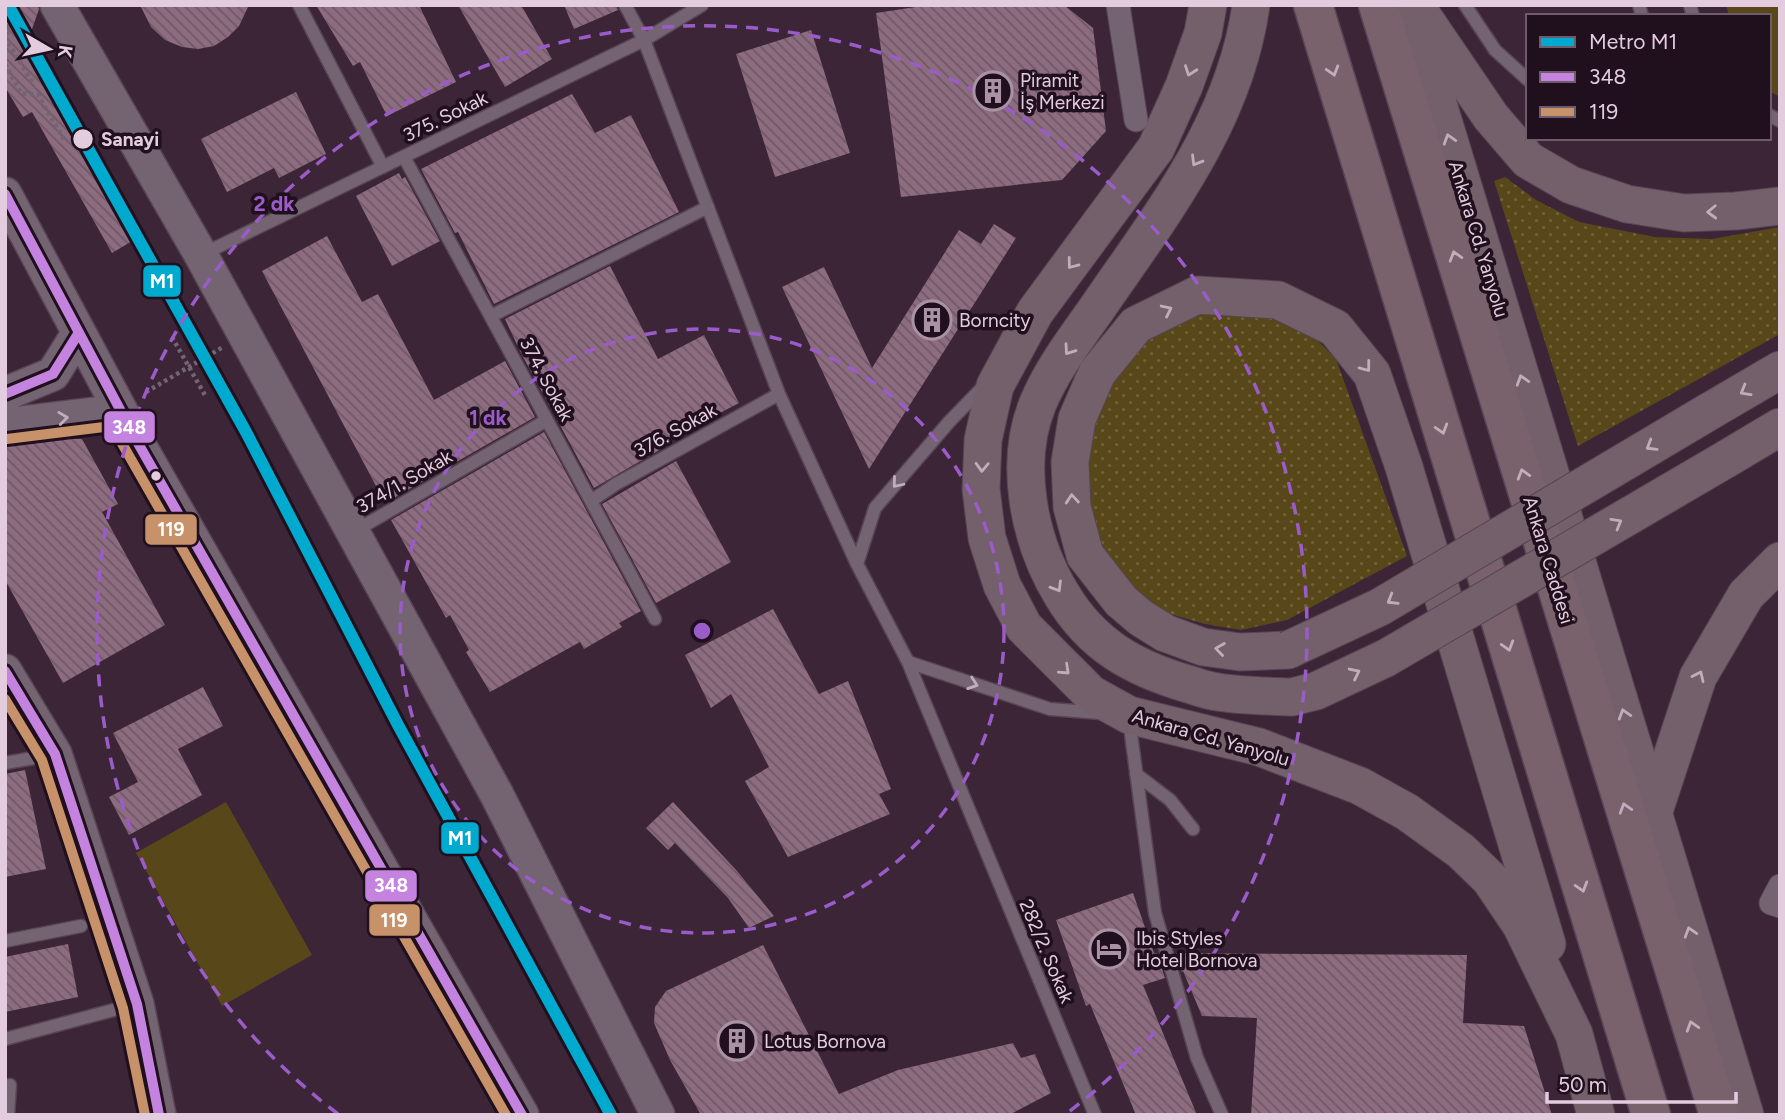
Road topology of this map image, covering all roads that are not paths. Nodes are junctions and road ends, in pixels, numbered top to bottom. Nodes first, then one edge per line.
1 (57, 5) edge
2 (299, 5) edge
3 (625, 5) edge
4 (701, 5) edge
5 (1118, 5) edge
6 (1208, 5) edge
7 (1251, 5) edge
8 (1313, 5) edge
9 (1378, 5) edge
10 (1408, 5) edge
11 (1415, 5) edge
12 (1465, 5) edge
13 (644, 40) junction
14 (1526, 78) edge
15 (1136, 120) dead end
16 (404, 158) junction
17 (383, 167) junction
18 (5, 194) edge
19 (1780, 206) edge
20 (708, 207) junction
21 (201, 255) junction
22 (491, 316) junction
23 (78, 334) junction
24 (1009, 360) junction
25 (1780, 370) edge
26 (5, 394) edge
27 (779, 394) junction
28 (133, 401) junction
29 (547, 420) junction
30 (5, 425) edge
31 (1780, 427) edge
32 (591, 501) junction
33 (353, 532) junction
34 (1780, 561) edge
35 (857, 564) junction
36 (655, 619) dead end
37 (908, 662) junction
38 (5, 671) edge
39 (1129, 715) junction
40 (55, 754) junction
41 (5, 763) edge
42 (1136, 774) junction
43 (1654, 811) junction
44 (1193, 829) dead end
45 (1780, 886) edge
46 (1780, 906) edge
47 (81, 926) dead end
48 (5, 941) edge
49 (137, 1004) junction
50 (1574, 1034) junction
51 (5, 1039) edge
52 (10, 1085) dead end
53 (8, 1115) edge
54 (159, 1115) edge
55 (522, 1115) edge
56 (657, 1115) edge
57 (1095, 1115) edge
58 (1222, 1115) edge
59 (1596, 1115) edge
60 (1651, 1115) edge
61 (1719, 1115) edge
62 (1745, 1115) edge

1 - 21 main road
2 - 17 lane
3 - 13 lane, 282/2. Sokak
4 - 13 lane, 375. Sokak
5 - 15 street
6 -> 24 main road, Ankara Cd. Yanyolu
7 -> 31 main road, bridge
8 -> 60 highway
61 -> 9 highway, Ankara Caddesi
43 -> 10 main road, Ankara Cd. Yanyolu
19 -> 11 main road
12 - 14 lane
13 - 16 lane, 375. Sokak
13 - 20 lane, 282/2. Sokak
16 - 17 lane, 375. Sokak
16 - 22 lane, 374. Sokak
17 - 21 lane, 375. Sokak
18 - 23 main road
20 - 22 lane
20 - 27 lane, 282/2. Sokak
21 - 33 main road
22 - 29 lane, 374. Sokak
23 - 26 main road
23 - 28 main road
24 -> 35 lane
24 -> 39 main road, Ankara Cd. Yanyolu
25 -> 50 main road, bridge
27 - 32 lane, 376. Sokak
27 - 35 lane, 282/2. Sokak
30 -> 28 main road
28 - 55 main road
29 - 32 lane, 374. Sokak
29 - 33 lane, 374/1. Sokak
32 - 36 lane, 374. Sokak
33 - 56 main road
43 -> 34 main road
35 - 37 lane, 282/2. Sokak
37 -> 39 lane
37 - 57 lane, 282/2. Sokak
38 - 40 main road
39 - 42 lane
39 - 50 main road, Ankara Cd. Yanyolu
40 - 41 lane
40 - 49 main road
42 - 44 lane
42 - 58 lane
62 -> 43 main road, Ankara Cd. Yanyolu
45 - 46 street
47 - 48 lane
49 - 51 lane
49 - 54 main road
50 - 59 main road, Ankara Cd. Yanyolu
52 - 53 lane

